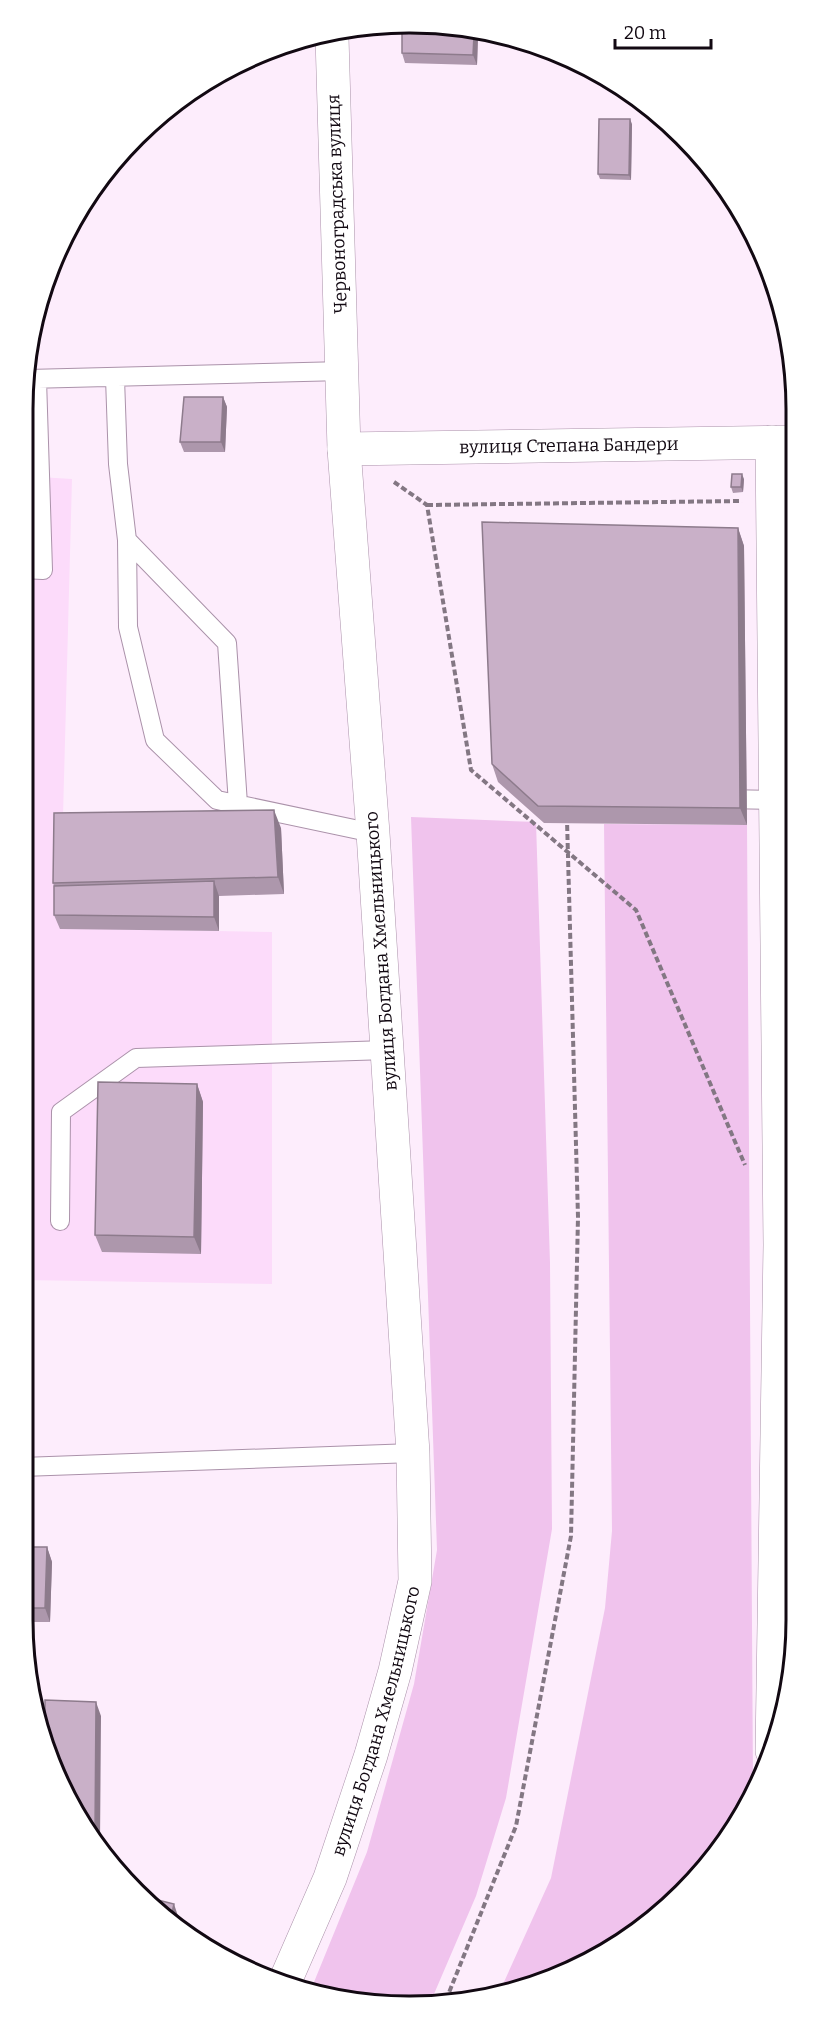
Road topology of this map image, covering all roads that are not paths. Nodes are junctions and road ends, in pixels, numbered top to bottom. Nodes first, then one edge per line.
1 (332, 41) edge
2 (343, 371) junction
3 (116, 378) junction
4 (34, 379) edge
5 (33, 402) edge
6 (783, 442) edge
7 (344, 449) junction
8 (127, 540) junction
9 (33, 570) edge
10 (706, 798) edge
11 (776, 800) junction
12 (238, 804) junction
13 (374, 833) junction
14 (387, 1050) junction
15 (60, 1221) dead end
16 (786, 1379) edge
17 (413, 1453) junction
18 (33, 1467) edge
19 (776, 1703) edge
20 (287, 1976) edge

1 - 2 street, Червоноградська вулиця
2 - 3 lane
2 - 7 street, Червоноградська вулиця
3 - 4 lane
3 - 8 lane
5 - 9 lane
6 - 7 street, вулиця Степана Бандери
6 - 11 street
7 - 13 street, вулиця Богдана Хмельницького
8 - 12 lane
8 - 12 lane
10 - 11 lane
11 - 16 street
12 - 13 lane
13 - 14 street, вулиця Богдана Хмельницького
14 - 15 lane
14 - 17 street, вулиця Богдана Хмельницького
16 - 19 street
17 - 18 lane
17 - 20 street, вулиця Богдана Хмельницького

